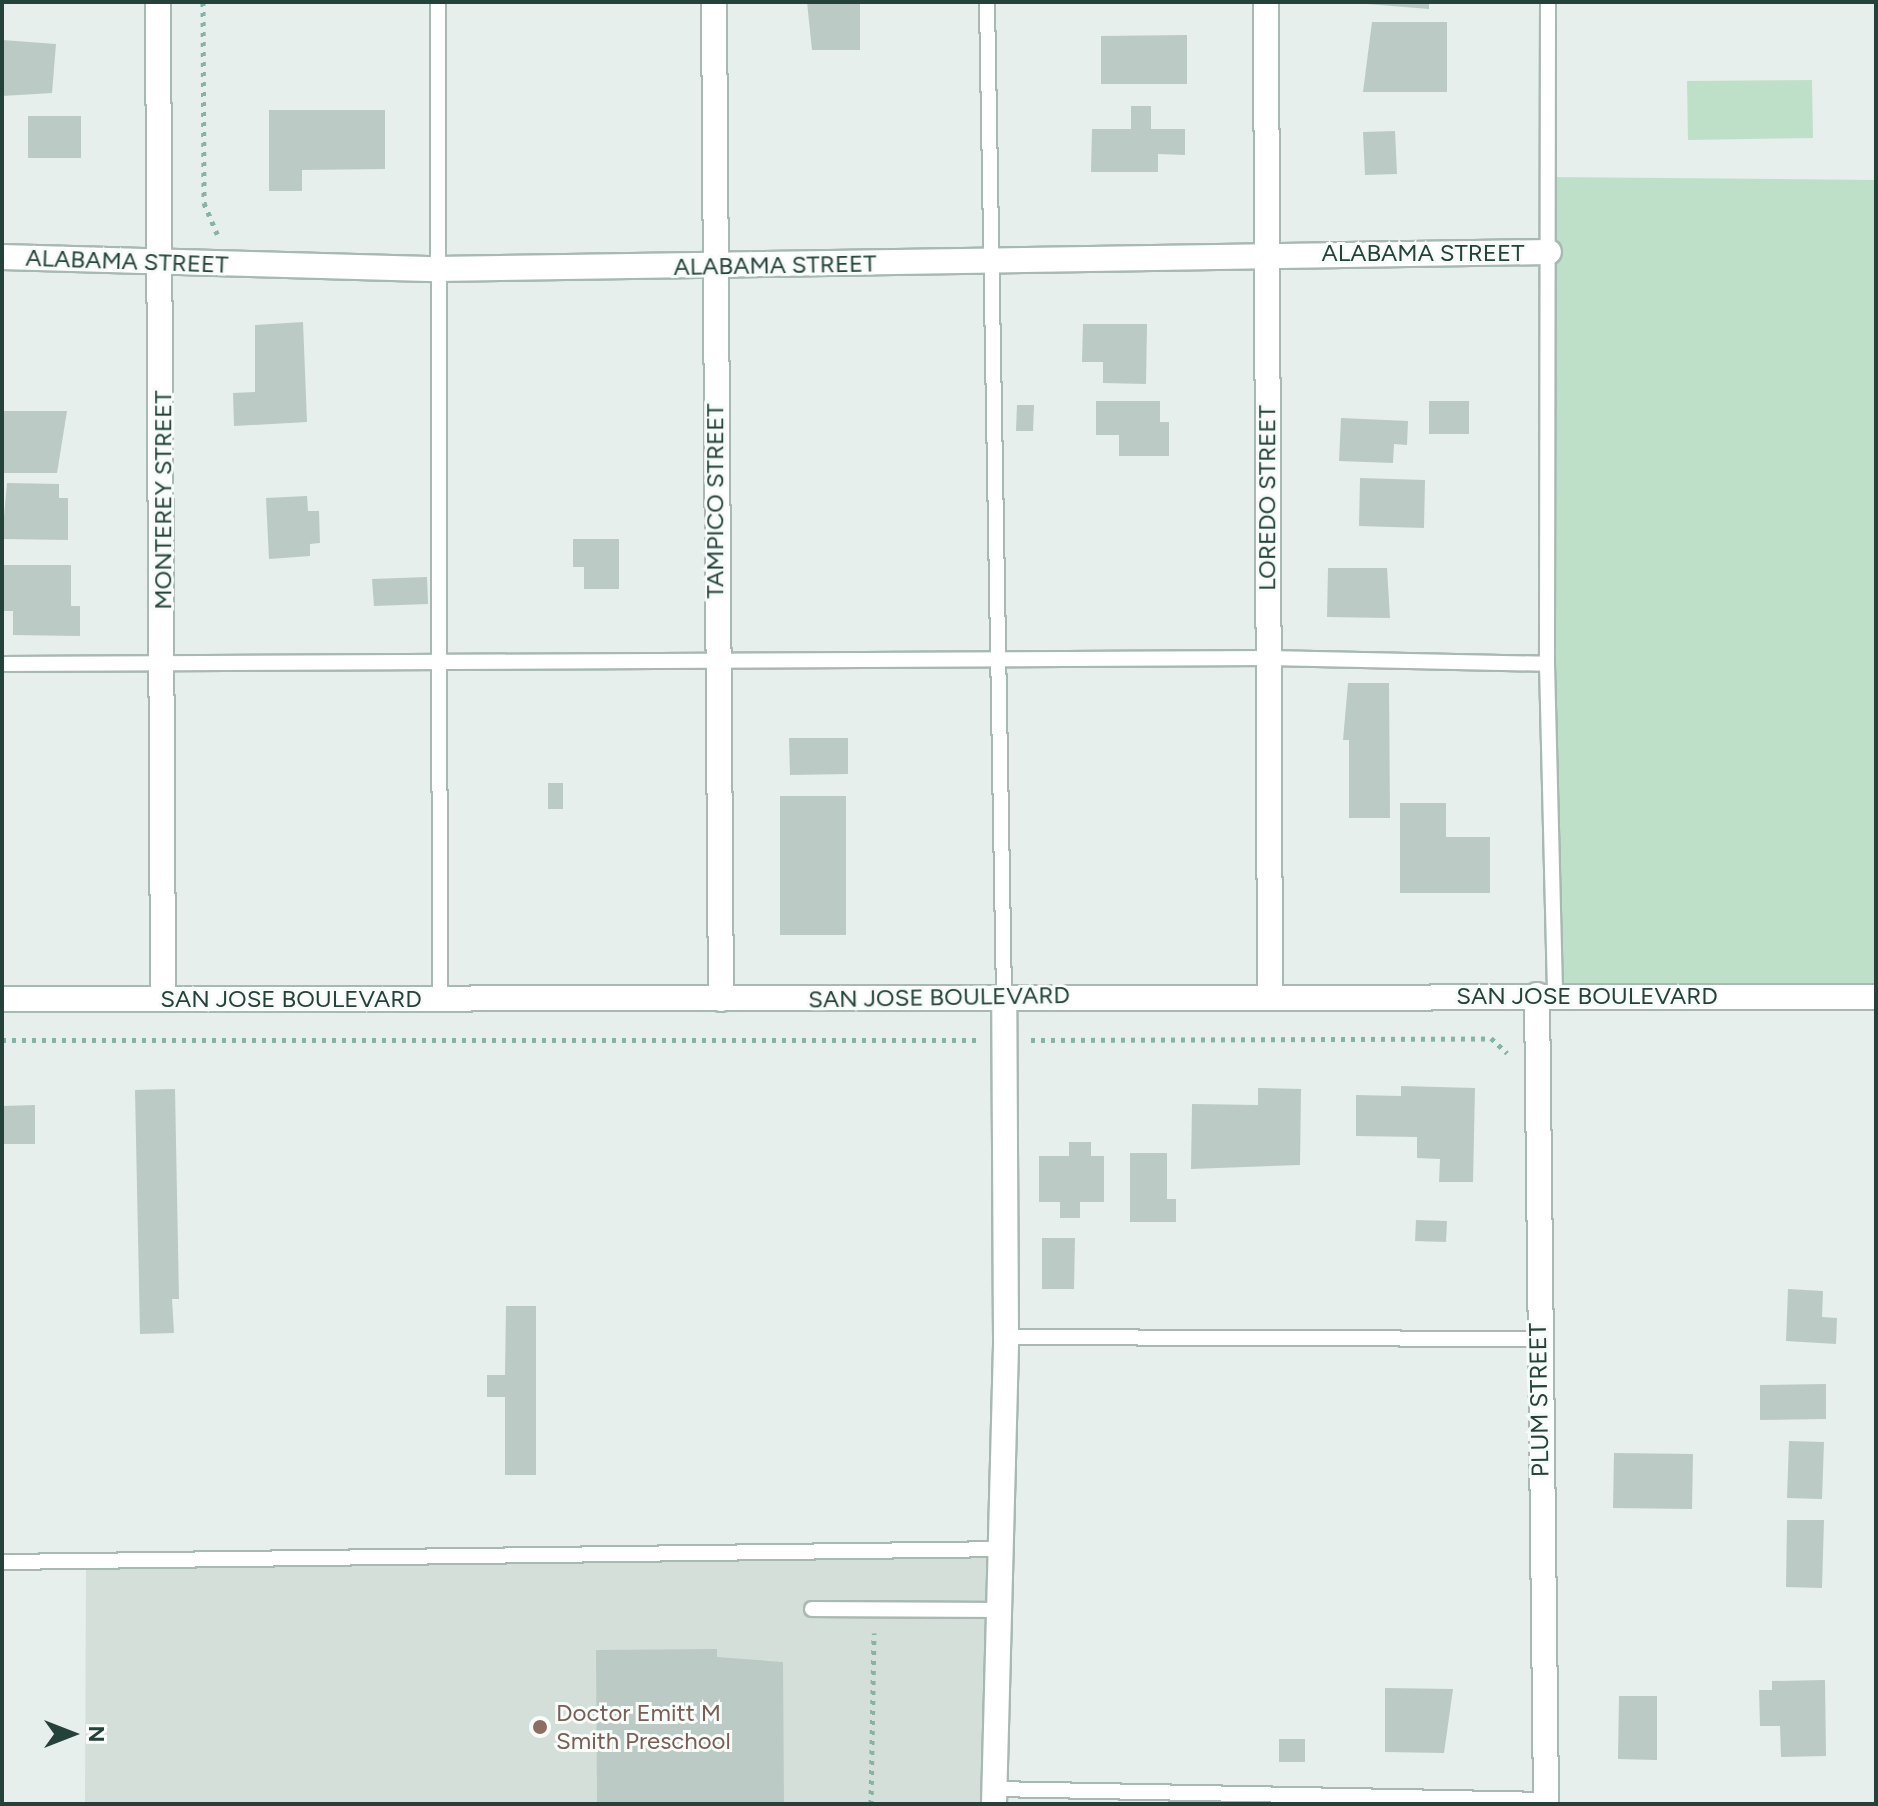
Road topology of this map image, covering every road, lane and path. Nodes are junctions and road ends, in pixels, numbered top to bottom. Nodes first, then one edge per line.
1 (158, 2) edge
2 (203, 2) edge
3 (438, 2) edge
4 (714, 2) edge
5 (987, 2) edge
6 (1266, 2) edge
7 (1548, 2) edge
8 (222, 243) dead end
9 (1549, 252) junction
10 (1266, 254) junction
11 (2, 257) edge
12 (991, 261) junction
13 (161, 263) junction
14 (716, 266) junction
15 (437, 269) junction
16 (1268, 658) junction
17 (997, 659) junction
18 (714, 660) junction
19 (440, 662) junction
20 (2, 664) edge
21 (1547, 664) junction
22 (164, 665) junction
23 (1270, 994) junction
24 (1004, 996) junction
25 (1546, 997) junction
26 (1876, 997) edge
27 (163, 998) junction
28 (2, 999) edge
29 (721, 999) junction
30 (440, 1000) junction
31 (1006, 1337) junction
32 (1538, 1339) junction
33 (1002, 1549) junction
34 (2, 1562) edge
35 (812, 1609) dead end
36 (997, 1610) junction
37 (874, 1628) dead end
38 (994, 1797) edge
39 (1546, 1802) edge
40 (871, 1804) edge

1 - 13 street, MONTEREY STREET
2 - 8 path
3 - 15 lane
4 - 14 street, TAMPICO STREET
5 - 12 lane
6 - 10 street, LOREDO STREET
7 - 9 lane
9 - 10 street, ALABAMA STREET
9 - 21 lane
10 - 12 street, ALABAMA STREET
10 - 16 street, LOREDO STREET
11 - 13 street, ALABAMA STREET
12 - 14 street, ALABAMA STREET
12 - 17 lane
13 - 15 street, ALABAMA STREET
13 - 22 street, MONTEREY STREET
14 - 15 street, ALABAMA STREET
14 - 18 street, TAMPICO STREET
15 - 19 lane
16 - 17 lane
16 - 21 lane
16 - 23 street, LOREDO STREET
17 - 18 lane
17 - 24 lane
18 - 19 lane
18 - 29 street, TAMPICO STREET
19 - 22 lane
19 - 30 lane
20 - 22 lane
21 - 25 lane
22 - 27 street, MONTEREY STREET
23 - 24 street, SAN JOSE BOULEVARD
23 - 25 street, SAN JOSE BOULEVARD
24 - 29 street, SAN JOSE BOULEVARD
24 - 31 street
25 - 26 street, SAN JOSE BOULEVARD
25 - 32 street, PLUM STREET
27 - 28 street, SAN JOSE BOULEVARD
27 - 30 street, SAN JOSE BOULEVARD
29 - 30 street, SAN JOSE BOULEVARD
31 - 32 lane
31 - 33 street
32 - 39 street, PLUM STREET
33 - 34 lane
33 - 36 street
35 - 36 lane
36 - 38 street
37 - 40 path
38 - 39 lane

